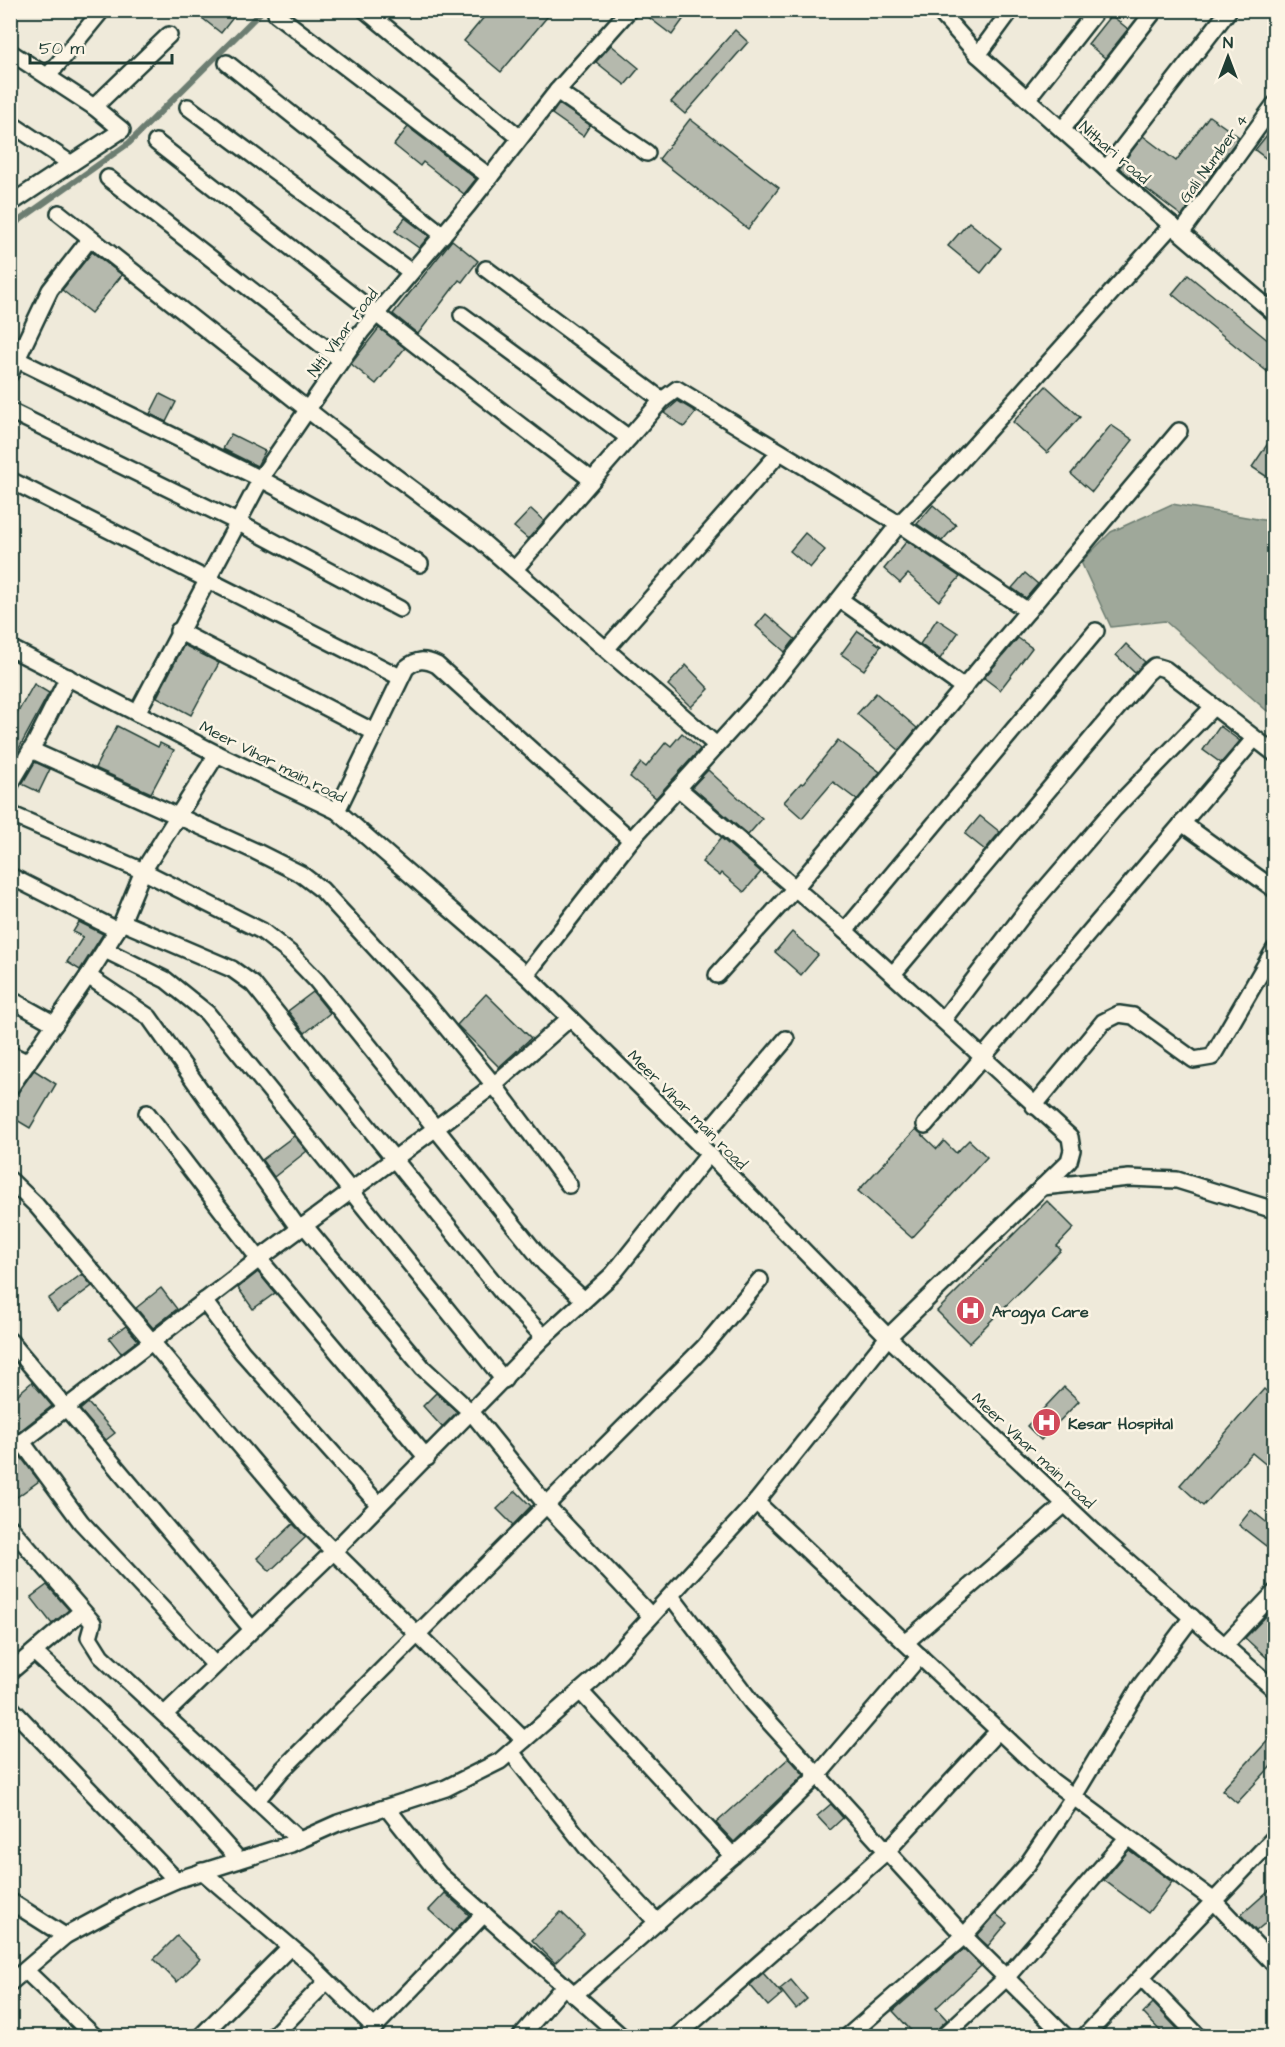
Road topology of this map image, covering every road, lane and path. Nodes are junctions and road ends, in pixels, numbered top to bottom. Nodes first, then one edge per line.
1 (102, 10) edge
2 (365, 10) edge
3 (629, 10) edge
4 (1011, 10) edge
5 (1097, 10) edge
6 (1155, 10) edge
7 (1229, 10) edge
8 (939, 11) edge
9 (276, 14) dead end
10 (169, 35) dead end
11 (10, 52) edge
12 (978, 55) junction
13 (227, 63) dead end
14 (48, 76) junction
15 (557, 91) junction
16 (1027, 99) junction
17 (1275, 105) edge
18 (94, 107) junction
19 (188, 107) dead end
20 (10, 123) edge
21 (1062, 130) junction
22 (520, 138) junction
23 (156, 142) dead end
24 (647, 153) dead end
25 (70, 164) junction
26 (1106, 169) junction
27 (490, 177) junction
28 (108, 178) dead end
29 (13, 199) edge
30 (59, 213) dead end
31 (1177, 228) junction
32 (443, 235) junction
33 (89, 240) junction
34 (486, 269) dead end
35 (411, 272) junction
36 (377, 313) junction
37 (1275, 313) edge
38 (462, 315) dead end
39 (341, 360) junction
40 (13, 363) edge
41 (662, 400) junction
42 (307, 410) junction
43 (10, 411) edge
44 (1179, 431) dead end
45 (629, 438) junction
46 (780, 452) junction
47 (261, 478) junction
48 (10, 480) edge
49 (592, 480) junction
50 (237, 522) junction
51 (899, 524) junction
52 (420, 564) dead end
53 (514, 569) junction
54 (206, 580) junction
55 (841, 600) junction
56 (400, 609) dead end
57 (1028, 611) junction
58 (178, 631) junction
59 (1096, 631) dead end
60 (10, 648) edge
61 (607, 648) junction
62 (68, 677) junction
63 (400, 677) junction
64 (964, 688) junction
65 (1213, 707) junction
66 (136, 712) junction
67 (374, 732) junction
68 (1254, 739) junction
69 (716, 745) junction
70 (31, 750) junction
71 (1275, 753) edge
72 (217, 754) junction
73 (10, 785) edge
74 (678, 788) junction
75 (338, 811) junction
76 (10, 814) edge
77 (178, 817) junction
78 (1182, 823) junction
79 (631, 840) junction
80 (143, 871) junction
81 (10, 876) edge
82 (796, 887) junction
83 (1275, 889) edge
84 (120, 926) junction
85 (845, 931) junction
86 (105, 950) junction
87 (1275, 950) edge
88 (893, 974) junction
89 (526, 975) junction
90 (717, 975) dead end
91 (88, 976) junction
92 (10, 999) edge
93 (570, 1017) junction
94 (943, 1020) junction
95 (55, 1024) junction
96 (786, 1039) dead end
97 (10, 1054) edge
98 (984, 1057) junction
99 (28, 1063) junction
100 (495, 1085) junction
101 (10, 1088) edge
102 (1034, 1106) junction
103 (147, 1113) dead end
104 (925, 1125) dead end
105 (435, 1128) junction
106 (704, 1149) junction
107 (392, 1160) junction
108 (10, 1180) edge
109 (568, 1185) dead end
110 (1042, 1187) junction
111 (352, 1190) junction
112 (1275, 1210) edge
113 (302, 1227) junction
114 (259, 1259) junction
115 (760, 1281) dead end
116 (584, 1300) junction
117 (204, 1301) junction
118 (544, 1337) junction
119 (888, 1337) junction
120 (10, 1341) edge
121 (150, 1341) junction
122 (504, 1380) junction
123 (66, 1408) junction
124 (472, 1413) junction
125 (16, 1442) edge
126 (427, 1458) junction
127 (756, 1502) junction
128 (1065, 1504) junction
129 (379, 1505) junction
130 (547, 1506) junction
131 (10, 1527) edge
132 (333, 1552) junction
133 (1275, 1593) edge
134 (671, 1596) junction
135 (82, 1611) junction
136 (651, 1616) junction
137 (1192, 1617) junction
138 (251, 1628) junction
139 (417, 1634) junction
140 (906, 1642) junction
141 (1225, 1646) junction
142 (34, 1652) junction
143 (920, 1656) junction
144 (215, 1665) junction
145 (10, 1672) edge
146 (1275, 1689) edge
147 (580, 1691) junction
148 (10, 1707) edge
149 (165, 1714) junction
150 (998, 1731) junction
151 (524, 1740) junction
152 (511, 1752) junction
153 (818, 1775) junction
154 (1074, 1796) junction
155 (257, 1800) junction
156 (387, 1808) junction
157 (1127, 1838) junction
158 (1275, 1838) edge
159 (299, 1840) junction
160 (888, 1850) junction
161 (733, 1856) junction
162 (239, 1860) junction
163 (202, 1871) junction
164 (176, 1880) junction
165 (1213, 1900) junction
166 (10, 1901) edge
167 (484, 1914) junction
168 (657, 1922) junction
169 (65, 1936) junction
170 (964, 1936) junction
171 (290, 1947) junction
172 (1275, 1964) edge
173 (26, 1971) junction
174 (1143, 1979) junction
175 (1005, 1980) junction
176 (327, 1981) junction
177 (10, 1983) edge
178 (569, 1990) junction
179 (370, 2032) edge
180 (1086, 2036) edge
181 (94, 2037) edge
182 (201, 2037) edge
183 (273, 2037) edge
184 (521, 2037) edge
185 (621, 2037) edge
186 (677, 2037) edge
187 (848, 2037) edge
188 (944, 2037) edge
189 (1065, 2037) edge
190 (1198, 2037) edge

1 - 14 street
2 - 22 street
3 - 15 street, Niti Vihar road
4 - 12 street
5 - 16 street
6 - 21 street
7 - 26 street
8 - 12 street, Nithari road
9 - 27 street
10 - 18 street
11 - 14 street
12 - 16 street, Nithari road
13 - 32 street
14 - 18 street
15 - 22 street, Niti Vihar road
15 - 24 street
16 - 21 street, Nithari road
17 - 31 street, Gali Number 4
18 - 25 street
19 - 35 street
20 - 25 street
21 - 26 street, Nithari road
22 - 27 street, Niti Vihar road
23 - 36 street
25 - 29 street
26 - 31 street, Nithari road
27 - 32 street, Niti Vihar road
28 - 39 street
30 - 33 street
31 - 37 street, Nithari road
31 - 51 street, Gali Number 4
32 - 35 street, Niti Vihar road
33 - 40 street
33 - 42 street
34 - 41 street
35 - 36 street, Niti Vihar road
36 - 39 street, Niti Vihar road
36 - 49 street
38 - 45 street
39 - 42 street, Niti Vihar road
40 - 47 street
41 - 45 street
41 - 46 street
42 - 47 street, Niti Vihar road
42 - 53 street
43 - 50 street
44 - 57 street
45 - 49 street
46 - 51 street
46 - 61 street
47 - 50 street, Niti Vihar road
47 - 52 street
48 - 54 street
49 - 53 street
50 - 54 street, Niti Vihar road
50 - 56 street
51 - 55 street, Gali Number 4
51 - 57 street
53 - 61 street
54 - 58 street, Niti Vihar road
54 - 63 street
55 - 64 street
55 - 69 street, Gali Number 4
57 - 64 street
58 - 66 street, Niti Vihar road
58 - 67 street
59 - 85 street
60 - 62 street, Meer Vihar main road
61 - 69 street
62 - 66 street, Meer Vihar main road
62 - 70 street
63 - 67 street
63 - 79 street
64 - 82 street
65 - 68 street
65 - 88 street
65 - 94 street
66 - 72 street, Meer Vihar main road
67 - 75 street
68 - 71 street
68 - 78 street
69 - 74 street, Gali Number 4
70 - 73 street
70 - 77 street
72 - 75 street, Meer Vihar main road
72 - 77 street
74 - 79 street, Gali Number 4
74 - 82 street
75 - 89 street, Meer Vihar main road
76 - 80 street
77 - 80 street
77 - 100 street
78 - 83 street
78 - 98 street
79 - 89 street, Gali Number 4
80 - 84 street
80 - 105 street
81 - 84 street
82 - 85 street
82 - 90 street
84 - 86 street
84 - 107 street
85 - 88 street
86 - 91 street
86 - 111 street
87 - 102 street
88 - 94 street
89 - 93 street, Meer Vihar main road
91 - 95 street
91 - 113 street
92 - 95 street
93 - 100 street
93 - 106 street, Meer Vihar main road
94 - 98 street
95 - 99 street
96 - 106 street
97 - 99 street
98 - 102 street
98 - 104 street
99 - 101 street
100 - 105 street
100 - 109 street
102 - 110 street
103 - 114 street
105 - 107 street
105 - 116 street
106 - 116 street
106 - 119 street, Meer Vihar main road
107 - 111 street
107 - 118 street
108 - 121 street
110 - 112 street
110 - 119 street
111 - 113 street
111 - 122 street
113 - 114 street
113 - 124 street
114 - 117 street
114 - 126 street
115 - 130 street
116 - 118 street
117 - 121 street
117 - 129 street
118 - 122 street
119 - 127 street
119 - 128 street, Meer Vihar main road
120 - 123 street
121 - 123 street
121 - 132 street
122 - 124 street
123 - 125 street
123 - 138 street
124 - 126 street
124 - 130 street
125 - 144 street
126 - 129 street
127 - 134 street
127 - 140 street
128 - 137 street, Meer Vihar main road
128 - 140 street
129 - 132 street
130 - 136 street
130 - 139 street
131 - 135 street
132 - 138 street
132 - 139 street
133 - 141 street
134 - 136 street
134 - 153 street
135 - 142 street
135 - 149 street
136 - 147 street
137 - 141 street, Meer Vihar main road
137 - 154 street
138 - 144 street
139 - 151 street
139 - 155 street
140 - 143 street
141 - 146 street, Meer Vihar main road
142 - 145 street
142 - 162 street
143 - 150 street
143 - 153 street
144 - 149 street
147 - 151 street
147 - 161 street
148 - 164 street
149 - 155 street
150 - 154 street
150 - 160 street
151 - 152 street
152 - 156 street
152 - 168 street
153 - 160 street
153 - 161 street
154 - 157 street
154 - 170 street
155 - 159 street
156 - 159 street
156 - 167 street
157 - 165 street
157 - 175 street
158 - 165 street
159 - 162 street
160 - 170 street
160 - 186 street
161 - 168 street
162 - 163 street
163 - 164 street
163 - 171 street
164 - 169 street
165 - 172 street
165 - 174 street
166 - 169 street
167 - 178 street
167 - 179 street
168 - 178 street
169 - 173 street
170 - 175 street
170 - 187 street
171 - 176 street
171 - 182 street
173 - 177 street
173 - 181 street
174 - 180 street
174 - 190 street
175 - 188 street
175 - 189 street
176 - 179 street
176 - 183 street
178 - 184 street
178 - 185 street

